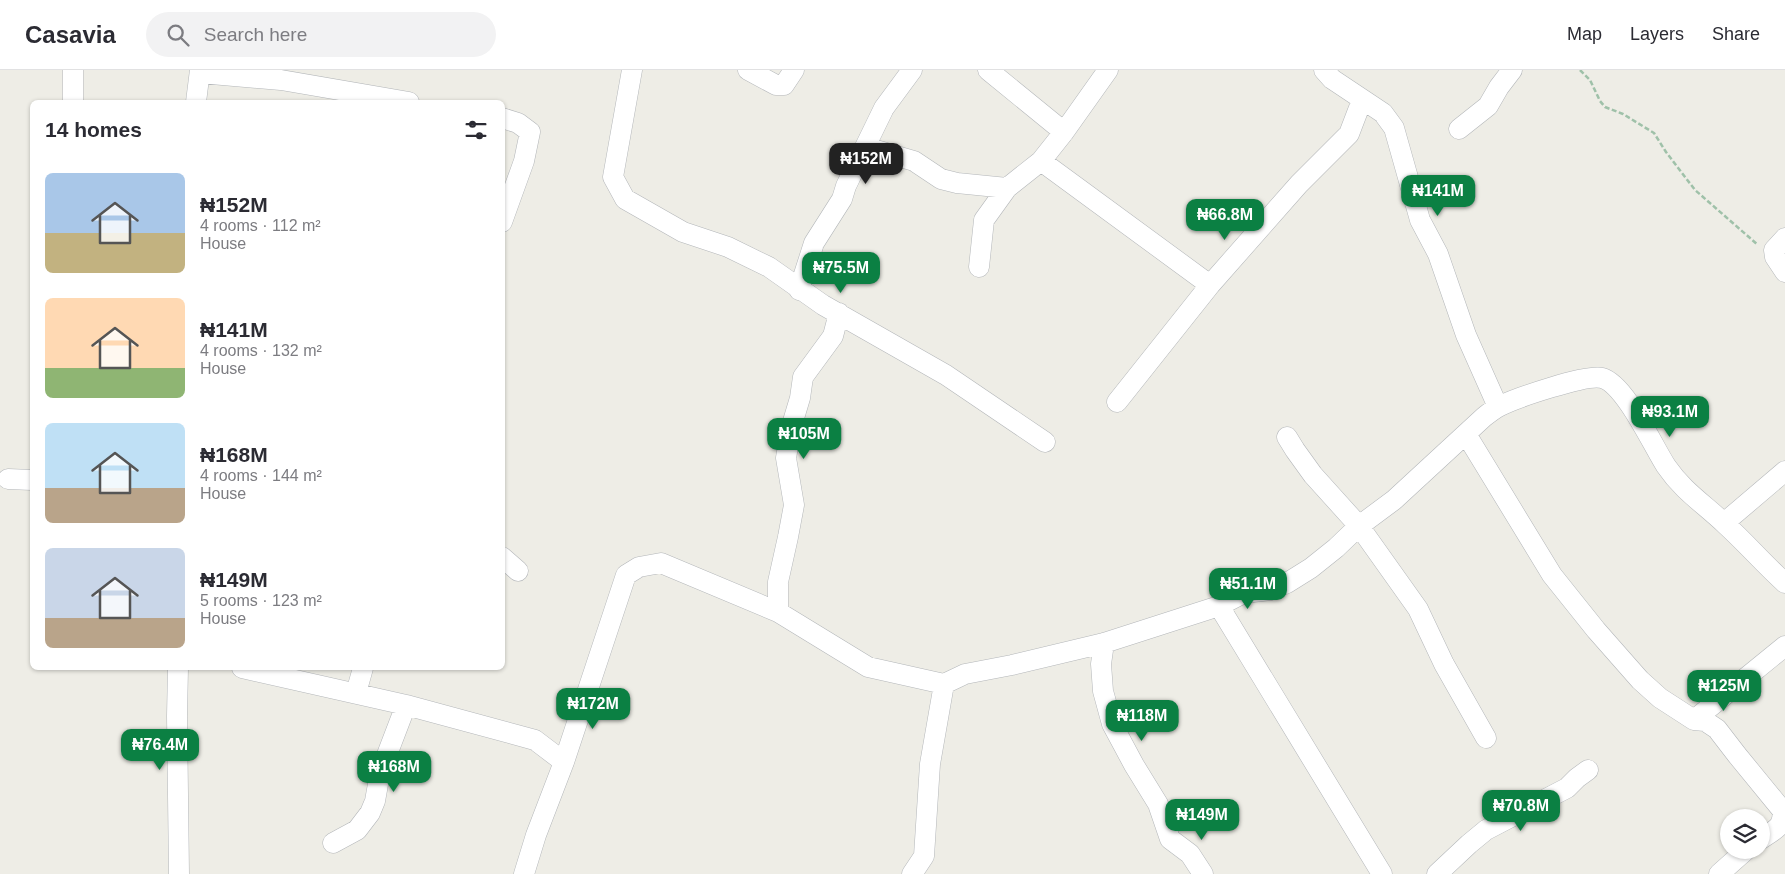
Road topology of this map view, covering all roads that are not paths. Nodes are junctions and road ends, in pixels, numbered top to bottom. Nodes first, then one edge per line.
1 (73, 70) edge
2 (632, 70) edge
3 (748, 70) edge
4 (794, 70) edge
5 (912, 70) edge
6 (988, 70) edge
7 (1108, 70) edge
8 (1324, 70) edge
9 (1512, 70) edge
10 (200, 71) edge
11 (72, 100) edge
12 (196, 100) edge
13 (385, 100) edge
14 (1362, 100) junction
15 (505, 119) edge
16 (1459, 130) dead end
17 (1064, 132) junction
18 (866, 146) junction
19 (1041, 160) junction
20 (1007, 188) junction
21 (505, 214) edge
22 (1779, 244) edge
23 (980, 267) dead end
24 (1785, 272) edge
25 (1210, 285) junction
26 (799, 290) junction
27 (840, 313) junction
28 (1117, 402) dead end
29 (1498, 407) junction
30 (1466, 434) junction
31 (1287, 436) dead end
32 (1045, 442) dead end
33 (1785, 471) edge
34 (8, 479) dead end
35 (30, 480) edge
36 (1724, 523) junction
37 (1359, 526) junction
38 (505, 560) edge
39 (518, 571) dead end
40 (1785, 583) edge
41 (1219, 606) junction
42 (778, 612) junction
43 (1104, 643) junction
44 (1785, 646) edge
45 (178, 670) edge
46 (251, 670) edge
47 (363, 670) edge
48 (944, 684) junction
49 (356, 693) junction
50 (406, 705) junction
51 (1694, 720) junction
52 (1486, 738) dead end
53 (564, 762) junction
54 (1588, 770) dead end
55 (1770, 833) edge
56 (333, 843) dead end
57 (1736, 859) edge
58 (179, 874) edge
59 (524, 874) edge
60 (912, 874) edge
61 (1203, 874) edge
62 (1382, 874) edge
63 (1437, 874) edge
64 (1719, 874) edge

1 - 11 street
2 - 26 street
3 - 4 street
5 - 18 street
6 - 17 street
7 - 17 street
8 - 14 street
9 - 16 street
10 - 12 street
10 - 13 street
14 - 25 street
14 - 29 street
15 - 21 street
17 - 19 street
18 - 20 street
18 - 26 street
19 - 20 street
19 - 25 street
20 - 23 street
22 - 24 street
25 - 28 street
26 - 27 street
27 - 32 street
27 - 42 street
29 - 30 street
29 - 36 street
30 - 37 street
30 - 51 street
31 - 37 street
33 - 36 street
34 - 35 street
36 - 40 street
37 - 41 street
37 - 52 street
38 - 39 street
41 - 43 street
41 - 62 street
42 - 48 street
42 - 53 street
43 - 48 street
43 - 61 street
44 - 51 street
45 - 58 street
46 - 49 street
47 - 49 street
48 - 60 street
49 - 50 street
50 - 53 street
50 - 56 street
51 - 55 street
53 - 59 street
54 - 63 street
57 - 64 street

